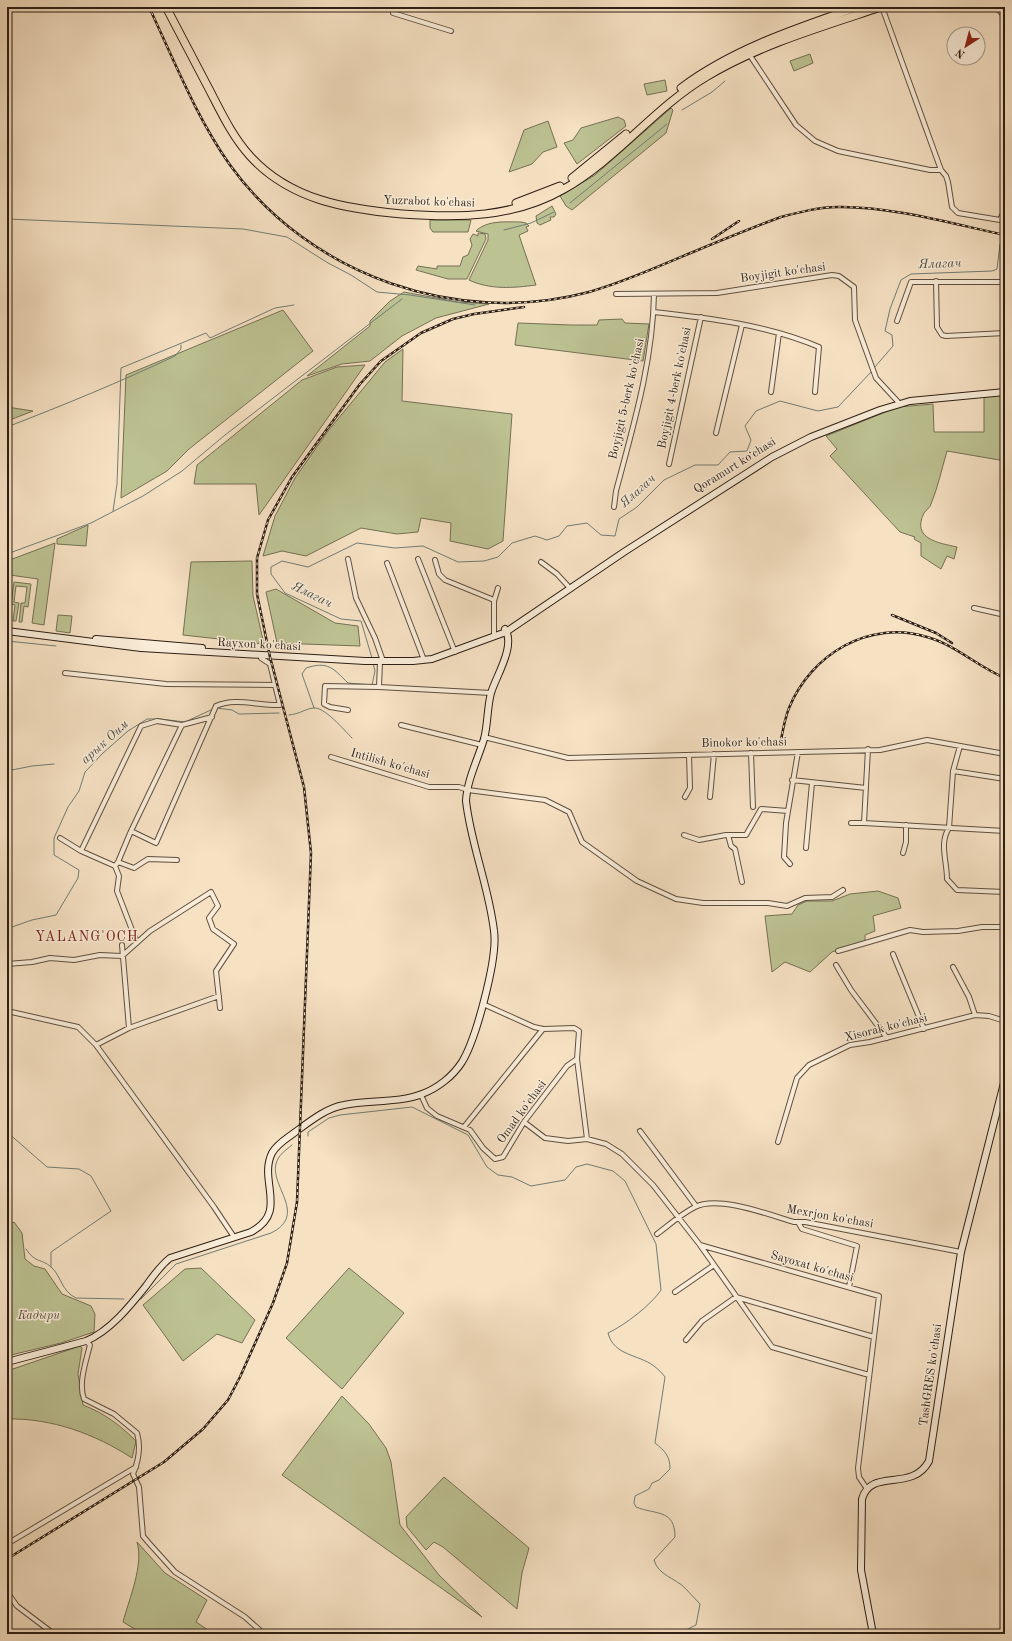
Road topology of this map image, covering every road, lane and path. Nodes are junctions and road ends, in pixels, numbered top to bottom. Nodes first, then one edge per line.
1 (166, 7) edge
2 (171, 7) edge
3 (394, 7) edge
4 (858, 7) edge
5 (881, 7) edge
6 (996, 7) edge
7 (1005, 17) edge
8 (451, 31) dead end
9 (749, 54) junction
10 (674, 96) junction
11 (941, 170) junction
12 (549, 194) junction
13 (1005, 209) edge
14 (936, 281) junction
15 (1005, 282) edge
16 (616, 294) dead end
17 (654, 294) junction
18 (654, 312) junction
19 (701, 317) junction
20 (897, 321) dead end
21 (742, 325) junction
22 (779, 333) junction
23 (1005, 333) edge
24 (1005, 391) edge
25 (771, 392) dead end
26 (815, 392) dead end
27 (900, 402) junction
28 (716, 433) dead end
29 (669, 464) dead end
30 (614, 507) dead end
31 (623, 551) junction
32 (348, 559) dead end
33 (418, 559) dead end
34 (435, 560) dead end
35 (542, 562) dead end
36 (387, 563) dead end
37 (568, 586) junction
38 (498, 588) dead end
39 (494, 600) junction
40 (974, 608) dead end
41 (1005, 616) edge
42 (7, 628) edge
43 (7, 631) edge
44 (505, 631) junction
45 (494, 636) junction
46 (455, 651) junction
47 (261, 654) junction
48 (423, 659) junction
49 (380, 660) junction
50 (65, 673) dead end
51 (275, 685) junction
52 (379, 686) junction
53 (491, 693) junction
54 (348, 710) dead end
55 (213, 716) junction
56 (182, 725) junction
57 (401, 725) dead end
58 (484, 737) junction
59 (482, 745) junction
60 (960, 746) junction
61 (868, 749) junction
62 (798, 752) junction
63 (751, 753) junction
64 (714, 754) junction
65 (1005, 754) edge
66 (689, 755) junction
67 (332, 757) dead end
68 (953, 771) junction
69 (1005, 779) edge
70 (792, 780) junction
71 (812, 782) junction
72 (866, 788) junction
73 (468, 790) junction
74 (685, 797) dead end
75 (710, 797) dead end
76 (753, 807) dead end
77 (788, 811) junction
78 (864, 823) junction
79 (850, 824) dead end
80 (906, 825) junction
81 (949, 828) junction
82 (131, 831) junction
83 (1005, 831) edge
84 (684, 835) dead end
85 (728, 835) junction
86 (60, 838) dead end
87 (806, 848) dead end
88 (81, 851) junction
89 (902, 853) dead end
90 (177, 860) dead end
91 (118, 862) junction
92 (790, 864) dead end
93 (115, 866) junction
94 (742, 882) dead end
95 (843, 890) dead end
96 (1005, 892) edge
97 (1005, 926) edge
98 (137, 942) junction
99 (122, 945) dead end
100 (838, 951) dead end
101 (893, 954) dead end
102 (122, 956) junction
103 (7, 964) edge
104 (836, 965) dead end
105 (953, 967) dead end
106 (219, 996) junction
107 (482, 1004) junction
108 (220, 1008) dead end
109 (7, 1011) edge
110 (975, 1015) junction
111 (1005, 1021) edge
112 (129, 1028) junction
113 (543, 1029) junction
114 (924, 1029) junction
115 (887, 1038) junction
116 (96, 1046) junction
117 (577, 1058) junction
118 (1005, 1079) edge
119 (421, 1095) junction
120 (524, 1122) junction
121 (464, 1127) junction
122 (640, 1131) dead end
123 (586, 1139) junction
124 (778, 1142) dead end
125 (696, 1206) junction
126 (678, 1218) junction
127 (798, 1222) junction
128 (657, 1234) dead end
129 (234, 1237) junction
130 (700, 1245) junction
131 (961, 1252) junction
132 (714, 1265) junction
133 (849, 1287) junction
134 (675, 1292) dead end
135 (736, 1297) junction
136 (874, 1337) junction
137 (686, 1340) dead end
138 (86, 1341) junction
139 (7, 1362) edge
140 (869, 1375) junction
141 (136, 1466) junction
142 (867, 1489) junction
143 (7, 1544) edge
144 (7, 1592) edge
145 (54, 1634) edge
146 (264, 1634) edge
147 (873, 1634) edge

1 - 12 main road, Yuzrabot ko'chasi
2 - 12 main road, Yuzrabot ko'chasi
3 - 8 street
4 - 10 main road, Yuzrabot ko'chasi
5 - 9 main road, Yuzrabot ko'chasi
5 - 11 street
6 - 7 street
9 - 10 main road, Yuzrabot ko'chasi
9 - 11 street
10 - 12 main road, Yuzrabot ko'chasi
11 - 13 street
14 - 15 street
14 - 20 street
14 - 23 street
16 - 17 street
17 - 18 street, Boyjigit 5-berk ko'chasi
17 - 27 street, Boyjigit ko'chasi
18 - 19 street
18 - 30 street, Boyjigit 5-berk ko'chasi
19 - 21 street
19 - 29 street, Boyjigit 4-berk ko'chasi
21 - 22 street
21 - 28 street
22 - 25 street
22 - 26 street
24 - 27 main road, Qoramurt koʻchasi
27 - 31 main road, Qoramurt koʻchasi
31 - 37 main road, Qoramurt koʻchasi
31 - 44 main road, Qoramurt koʻchasi
32 - 49 street
33 - 46 street
34 - 39 street
35 - 37 street
36 - 48 street
37 - 44 main road, Qoramurt koʻchasi
38 - 39 street
39 - 45 street
40 - 41 street
42 - 47 main road, Rayxon ko'chasi
43 - 47 main road, Rayxon ko'chasi
44 - 45 main road, Rayxon ko'chasi
44 - 53 main road
45 - 46 main road, Rayxon ko'chasi
46 - 48 main road, Rayxon ko'chasi
47 - 49 main road, Rayxon ko'chasi
47 - 51 street
48 - 49 main road, Rayxon ko'chasi
49 - 52 street
50 - 51 street
51 - 55 street
52 - 53 street
52 - 54 street
53 - 58 main road
55 - 56 street
55 - 82 street
56 - 82 street
56 - 88 street
57 - 59 street
58 - 59 main road
58 - 66 street, Binokor ko'chasi
59 - 73 main road
60 - 61 street, Binokor ko'chasi
60 - 65 street, Binokor ko'chasi
60 - 68 street
61 - 62 street, Binokor ko'chasi
61 - 72 street
62 - 63 street, Binokor ko'chasi
62 - 70 street
63 - 64 street, Binokor ko'chasi
63 - 76 street
64 - 66 street, Binokor ko'chasi
64 - 75 street
66 - 74 street
67 - 73 street, Intilish ko'chasi
68 - 69 street
68 - 81 street
70 - 71 street
70 - 77 street
71 - 72 street
71 - 87 street
72 - 78 street
73 - 95 street, Intilish ko'chasi
73 - 107 main road
77 - 85 street
77 - 92 street
78 - 79 street
78 - 80 street
80 - 81 street
80 - 89 street
81 - 83 street
81 - 96 street
82 - 91 street
84 - 85 street
85 - 94 street
86 - 88 street
88 - 93 street
90 - 91 street
91 - 93 street
93 - 98 street
97 - 100 street
98 - 102 street
98 - 106 street
99 - 102 street
101 - 114 street
102 - 103 street
102 - 112 street
104 - 115 street
105 - 110 street
106 - 108 street
106 - 112 street
107 - 113 street
107 - 119 main road
109 - 116 street
110 - 111 street, Xisorak ko'chasi
110 - 114 street, Xisorak ko'chasi
112 - 116 street
113 - 117 street
113 - 121 street
114 - 115 street, Xisorak ko'chasi
115 - 124 street, Xisorak ko'chasi
116 - 129 street
117 - 120 street, Omad ko'chasi
117 - 123 street
118 - 131 main road, TashGRES ko'chasi
119 - 121 street, Omad ko'chasi
119 - 129 main road
120 - 121 street, Omad ko'chasi
120 - 123 street
122 - 125 street
123 - 126 street
125 - 126 street, Mexrjon ko'chasi
125 - 127 street, Mexrjon ko'chasi
126 - 128 street, Mexrjon ko'chasi
126 - 130 street
127 - 131 street, Mexrjon ko'chasi
127 - 133 street
129 - 138 main road
130 - 132 street
130 - 133 street, Sayoxat ko'chasi
131 - 142 main road, TashGRES ko'chasi
132 - 134 street
132 - 135 street
133 - 136 street, Sayoxat ko'chasi
135 - 136 street
135 - 137 street
135 - 140 street
136 - 140 street, Sayoxat ko'chasi
138 - 139 main road
138 - 141 street
140 - 142 street, Sayoxat ko'chasi
141 - 143 street
141 - 146 street
142 - 147 main road
144 - 145 street

